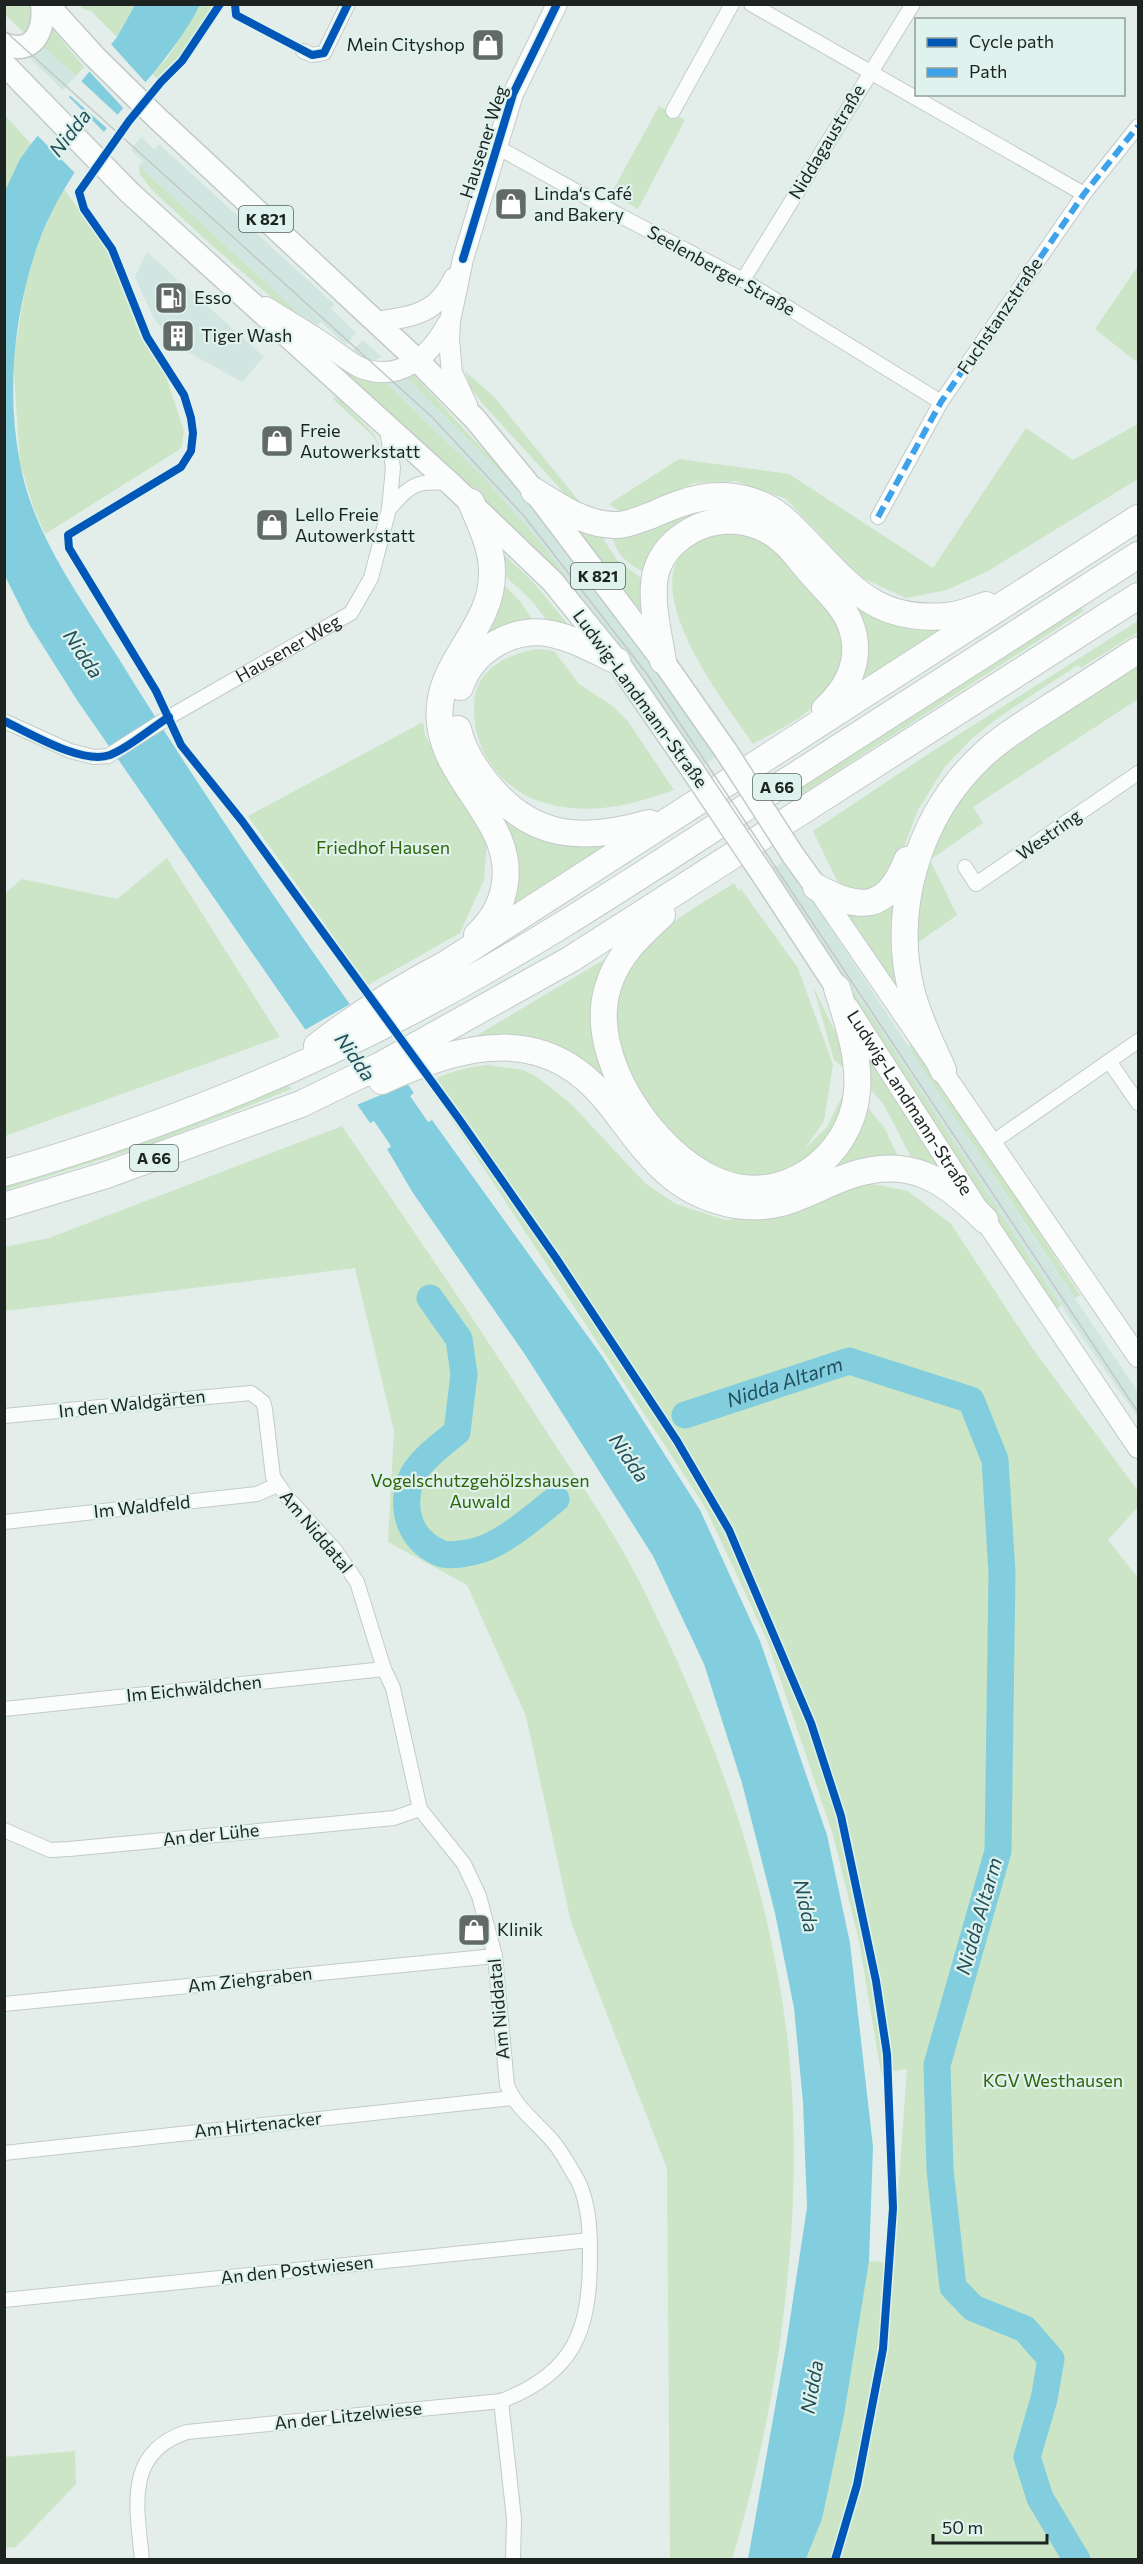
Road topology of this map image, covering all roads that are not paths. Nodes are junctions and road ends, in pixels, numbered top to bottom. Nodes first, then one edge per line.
1 (42, 4) edge
2 (47, 4) edge
3 (348, 4) edge
4 (557, 4) edge
5 (732, 4) edge
6 (751, 4) edge
7 (913, 4) edge
8 (4, 44) edge
9 (303, 51) dead end
10 (4, 64) edge
11 (869, 74) junction
12 (673, 111) dead end
13 (1138, 126) edge
14 (497, 147) junction
15 (1084, 194) junction
16 (463, 259) junction
17 (743, 280) junction
18 (233, 287) junction
19 (450, 321) junction
20 (376, 322) junction
21 (418, 361) junction
22 (941, 402) junction
23 (476, 420) junction
24 (387, 428) junction
25 (534, 491) junction
26 (462, 493) junction
27 (389, 509) junction
28 (878, 517) dead end
29 (1138, 518) edge
30 (1138, 555) edge
31 (1015, 596) junction
32 (1138, 596) edge
33 (1138, 641) edge
34 (1138, 650) edge
35 (617, 661) junction
36 (663, 661) junction
37 (4, 721) edge
38 (787, 743) junction
39 (1138, 773) edge
40 (672, 816) junction
41 (965, 867) dead end
42 (704, 876) junction
43 (816, 887) junction
44 (446, 964) junction
45 (837, 988) junction
46 (1138, 1041) edge
47 (436, 1048) junction
48 (1109, 1061) junction
49 (943, 1070) junction
50 (281, 1074) junction
51 (1138, 1103) edge
52 (993, 1142) junction
53 (4, 1173) edge
54 (4, 1206) edge
55 (985, 1220) junction
56 (1138, 1358) edge
57 (258, 1396) joint
58 (4, 1416) edge
59 (1138, 1448) edge
60 (277, 1485) junction
61 (4, 1522) edge
62 (384, 1669) junction
63 (4, 1709) edge
64 (420, 1809) junction
65 (4, 1830) edge
66 (495, 1956) junction
67 (4, 2004) edge
68 (512, 2098) junction
69 (4, 2153) edge
70 (590, 2240) junction
71 (4, 2300) edge
72 (501, 2401) junction
73 (142, 2559) edge
74 (513, 2559) edge

1 - 8 main road
2 - 20 main road, K 821
3 - 9 street
4 - 14 main road, Hausener Weg
5 - 12 street
6 - 11 street
7 - 11 street, Niddagaustraße
10 - 18 main road, Ludwig-Landmann-Straße / K 821
11 - 15 street
11 - 17 street, Niddagaustraße
13 - 15 street, Fuchstanzstraße
14 - 16 main road, Hausener Weg
14 - 17 street, Seelenberger Straße
15 - 22 street, Fuchstanzstraße
16 - 19 main road, Hausener Weg
16 - 20 main road
17 - 22 street, Seelenberger Straße
18 - 21 main road
18 - 24 main road, Ludwig-Landmann-Straße / K 821
19 - 21 main road
19 - 23 main road
20 - 21 main road, K 821
21 - 23 main road, K 821
22 - 28 street, Fuchstanzstraße
23 - 25 main road, K 821
24 - 26 main road, Ludwig-Landmann-Straße / K 821
24 - 27 street, Hausener Weg
25 - 31 highway
25 - 36 main road, K 821
26 - 27 street, Hausener Weg
26 - 35 main road, Ludwig-Landmann-Straße / K 821
26 - 44 highway
27 - 37 street, Hausener Weg
29 - 31 highway
30 - 50 highway, A 66
31 - 38 highway
32 - 42 highway, A 66
33 - 43 highway
34 - 49 highway
35 - 40 highway
35 - 45 main road, Ludwig-Landmann-Straße / K 821, bridge
36 - 38 highway
36 - 43 main road, K 821, bridge
38 - 40 highway
39 - 41 street, Westring
40 - 44 highway
42 - 45 highway
42 - 47 highway, A 66
43 - 49 main road, K 821
44 - 50 highway
45 - 55 main road, Ludwig-Landmann-Straße / K 821
46 - 48 street
47 - 54 highway, A 66
47 - 55 highway
48 - 51 street
48 - 52 street
49 - 52 main road, K 821
50 - 53 highway, A 66
52 - 56 main road, K 821
55 - 59 main road, Ludwig-Landmann-Straße / K 821
57 - 58 street, In den Waldgärten
57 - 60 street, Am Niddatal
60 - 61 street, Im Waldfeld
60 - 62 street, Am Niddatal
62 - 63 street, Im Eichwäldchen
62 - 64 street, Am Niddatal
64 - 65 street, An der Lühe
64 - 66 street, Am Niddatal
66 - 67 street, Am Ziehgraben
66 - 68 street, Am Niddatal
68 - 69 street, Am Hirtenacker
68 - 70 street
70 - 71 street, An den Postwiesen
70 - 72 street
72 - 73 street, An der Litzelwiese
72 - 74 street

